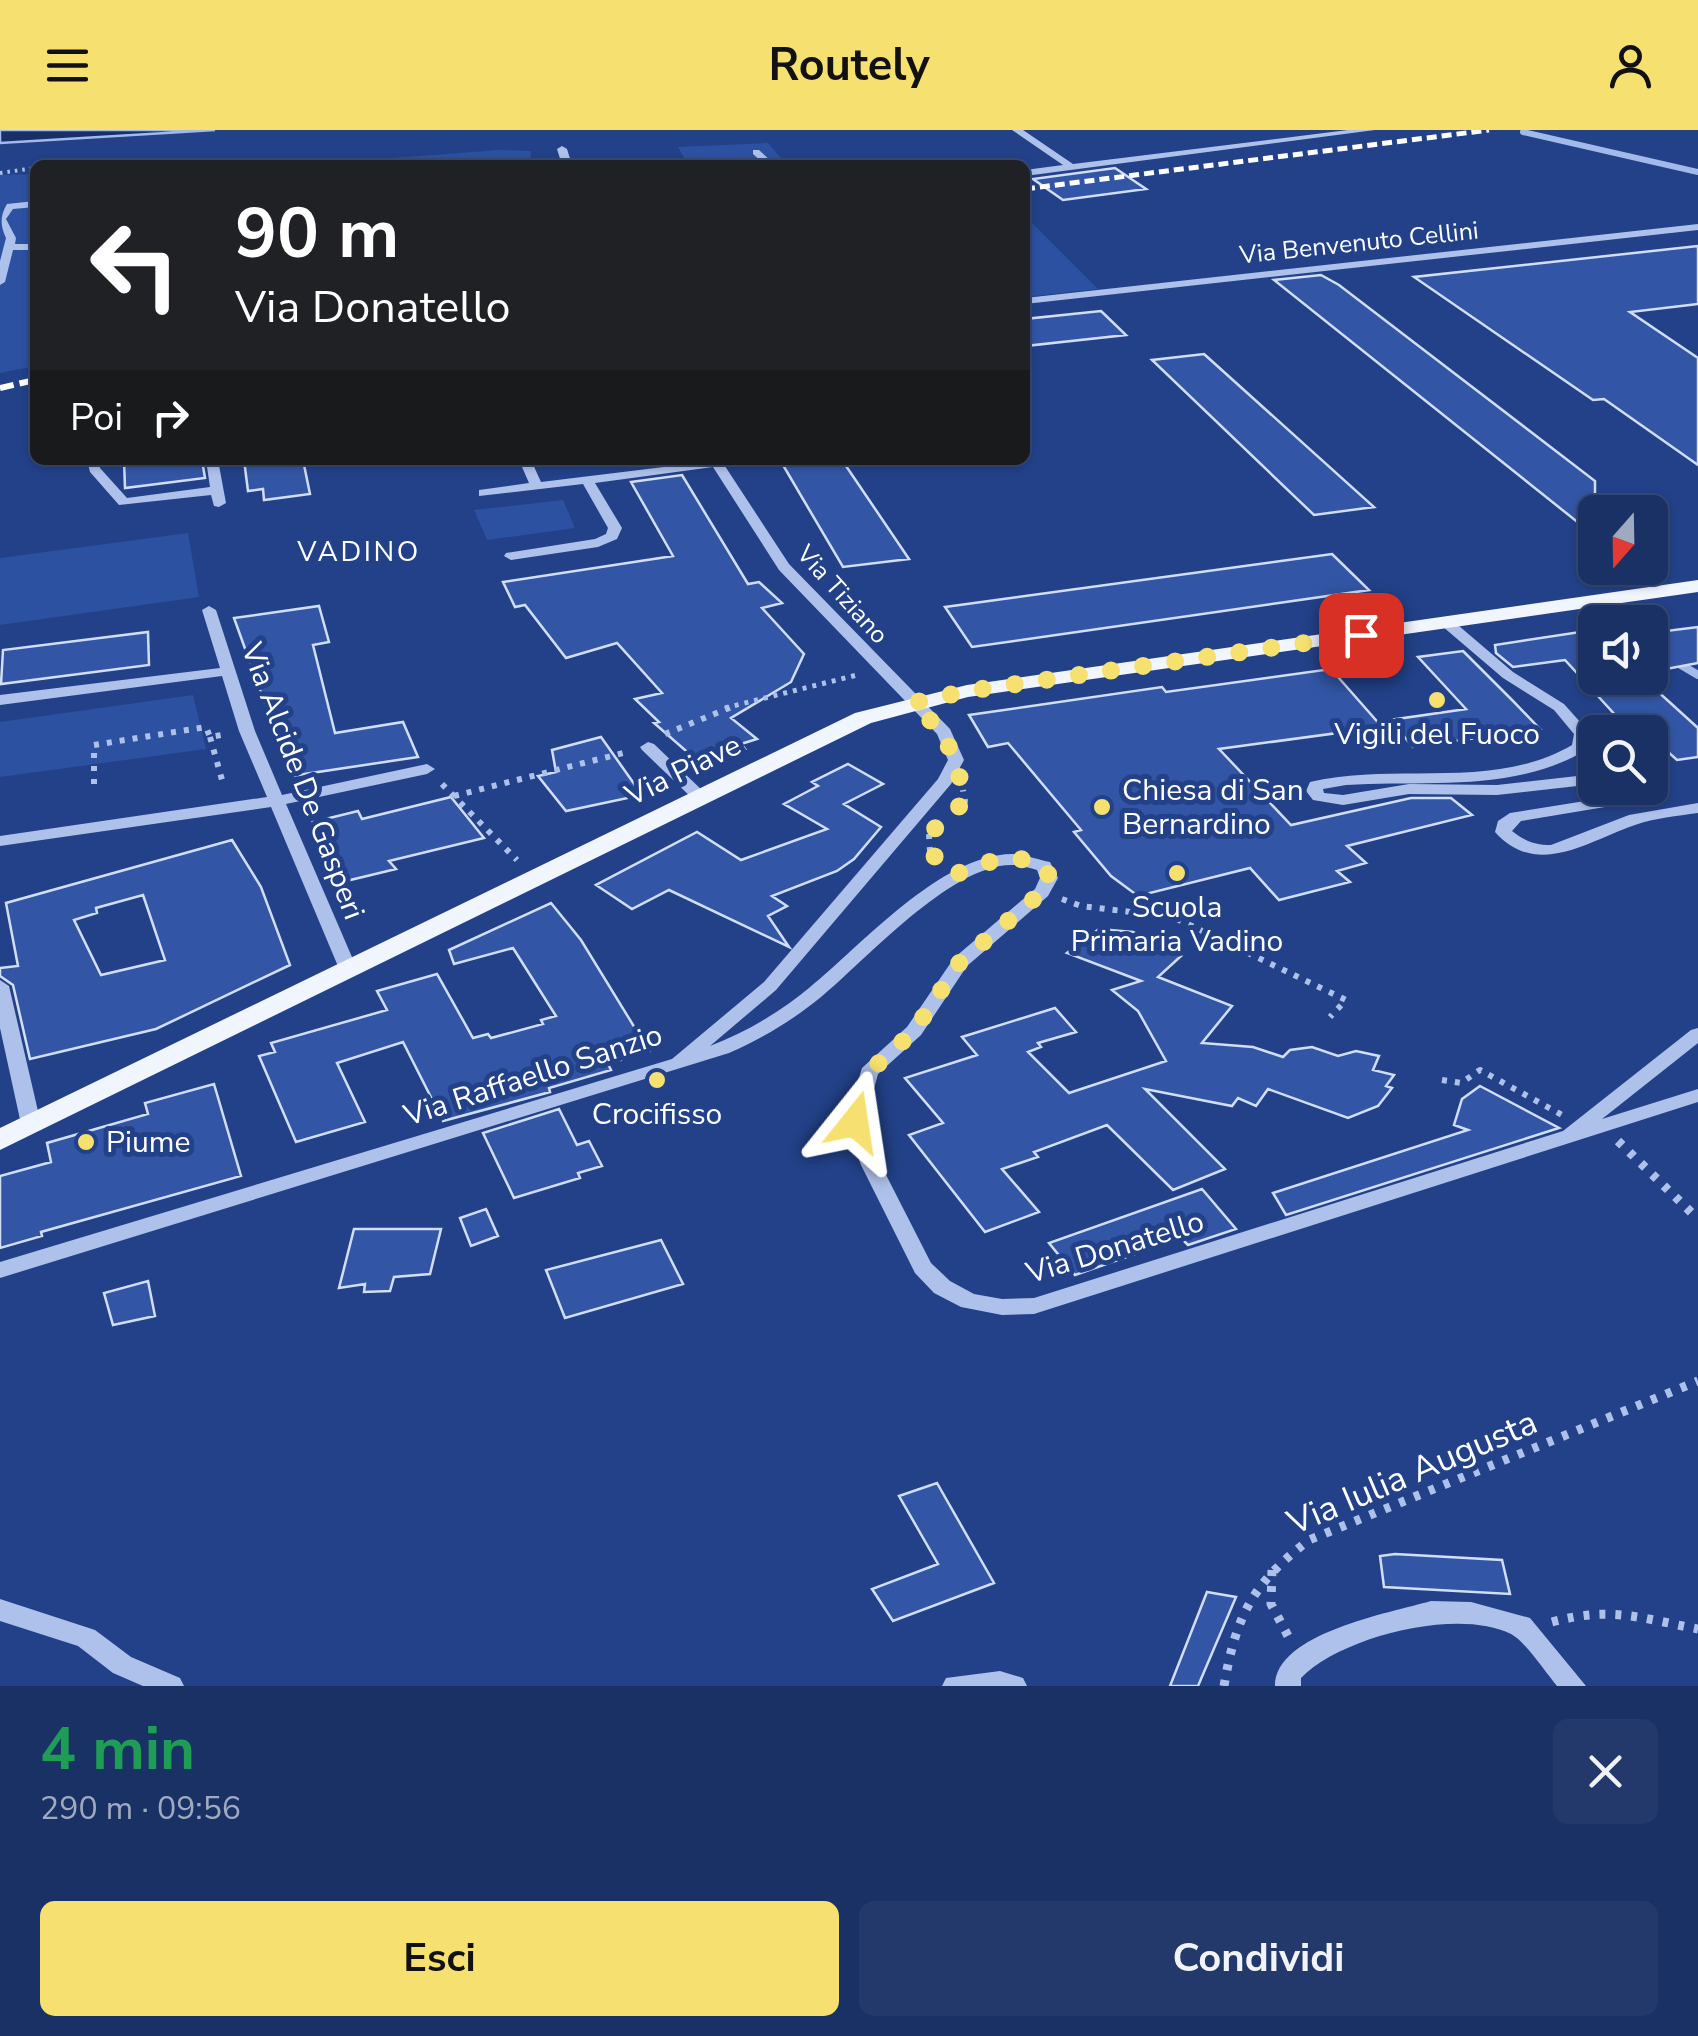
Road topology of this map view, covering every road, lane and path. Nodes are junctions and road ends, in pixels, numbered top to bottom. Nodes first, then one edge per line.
1 (1016, 130) edge
2 (1273, 130) edge
3 (1370, 130) edge
4 (1293, 139) junction
5 (562, 149) dead end
6 (756, 152) dead end
7 (565, 160) edge
8 (765, 160) edge
9 (1071, 167) junction
10 (30, 169) edge
11 (1030, 172) edge
12 (0, 173) edge
13 (30, 204) edge
14 (1, 217) edge
15 (1698, 227) edge
16 (10, 248) junction
17 (30, 248) edge
18 (0, 282) edge
19 (1030, 300) edge
20 (94, 465) edge
21 (213, 465) edge
22 (528, 465) edge
23 (695, 465) edge
24 (718, 465) edge
25 (588, 480) junction
26 (537, 486) junction
27 (484, 493) dead end
28 (511, 556) dead end
29 (1698, 586) edge
30 (209, 610) dead end
31 (1447, 622) junction
32 (229, 671) junction
33 (0, 700) edge
34 (912, 703) junction
35 (1578, 728) edge
36 (248, 731) junction
37 (648, 747) dead end
38 (1578, 748) edge
39 (956, 760) junction
40 (427, 768) joint
41 (1578, 781) edge
42 (94, 784) dead end
43 (700, 798) junction
44 (276, 802) junction
45 (1591, 805) edge
46 (1698, 808) edge
47 (0, 841) edge
48 (954, 875) junction
49 (536, 879) junction
50 (1045, 887) junction
51 (349, 971) junction
52 (0, 986) edge
53 (1330, 1017) dead end
54 (1698, 1034) edge
55 (679, 1063) junction
56 (1442, 1080) dead end
57 (1698, 1095) edge
58 (31, 1124) junction
59 (1581, 1125) junction
60 (1602, 1127) junction
61 (0, 1140) edge
62 (1561, 1140) junction
63 (1698, 1219) edge
64 (0, 1270) edge
65 (1698, 1381) edge
66 (1273, 1566) junction
67 (0, 1610) edge
68 (1521, 1626) junction
69 (1698, 1628) edge
70 (1306, 1656) junction
71 (171, 1686) edge
72 (955, 1686) edge
73 (1014, 1686) edge
74 (1224, 1686) edge
75 (1288, 1686) edge
76 (1573, 1686) edge

1 - 9 street
2 - 4 street
3 - 4 street
4 - 9 street
5 - 7 street
6 - 8 street
9 - 11 street
10 - 12 path
13 - 14 street
14 - 16 street
15 - 19 street, Via Benvenuto Cellini
16 - 17 street
16 - 18 street
20 - 21 street
22 - 26 street
23 - 25 street
24 - 34 street, Via Tiziano
25 - 26 street
25 - 28 street
26 - 27 street
29 - 31 main road, Via Piave
30 - 32 street, Via Alcide De Gasperi
31 - 34 main road, Via Piave
31 - 35 street
32 - 33 street
32 - 36 street, Via Alcide De Gasperi
34 - 39 street
34 - 43 main road, Via Piave
36 - 42 path
36 - 44 street, Via Alcide De Gasperi
37 - 43 street
38 - 41 street
39 - 48 path
39 - 55 street, Via Raffaello Sanzio
40 - 44 street
40 - 49 path
43 - 49 main road, Via Piave
44 - 47 street
44 - 51 street, Via Alcide De Gasperi
45 - 46 street
48 - 50 street
48 - 55 street
49 - 51 main road, Via Piave
50 - 53 path
50 - 62 street, Via Donatello
51 - 58 main road, Via Piave
52 - 58 street
54 - 59 street
55 - 64 street, Via Raffaello Sanzio
56 - 59 path
57 - 60 street, Via Donatello
58 - 61 main road, Via Piave
59 - 62 street
60 - 62 street, Via Donatello
60 - 63 path
65 - 66 path, Via Iulia Augusta
66 - 70 path
66 - 74 path, Via Iulia Augusta
67 - 71 street
68 - 69 path
68 - 70 street
68 - 76 street
70 - 75 street
72 - 73 street

